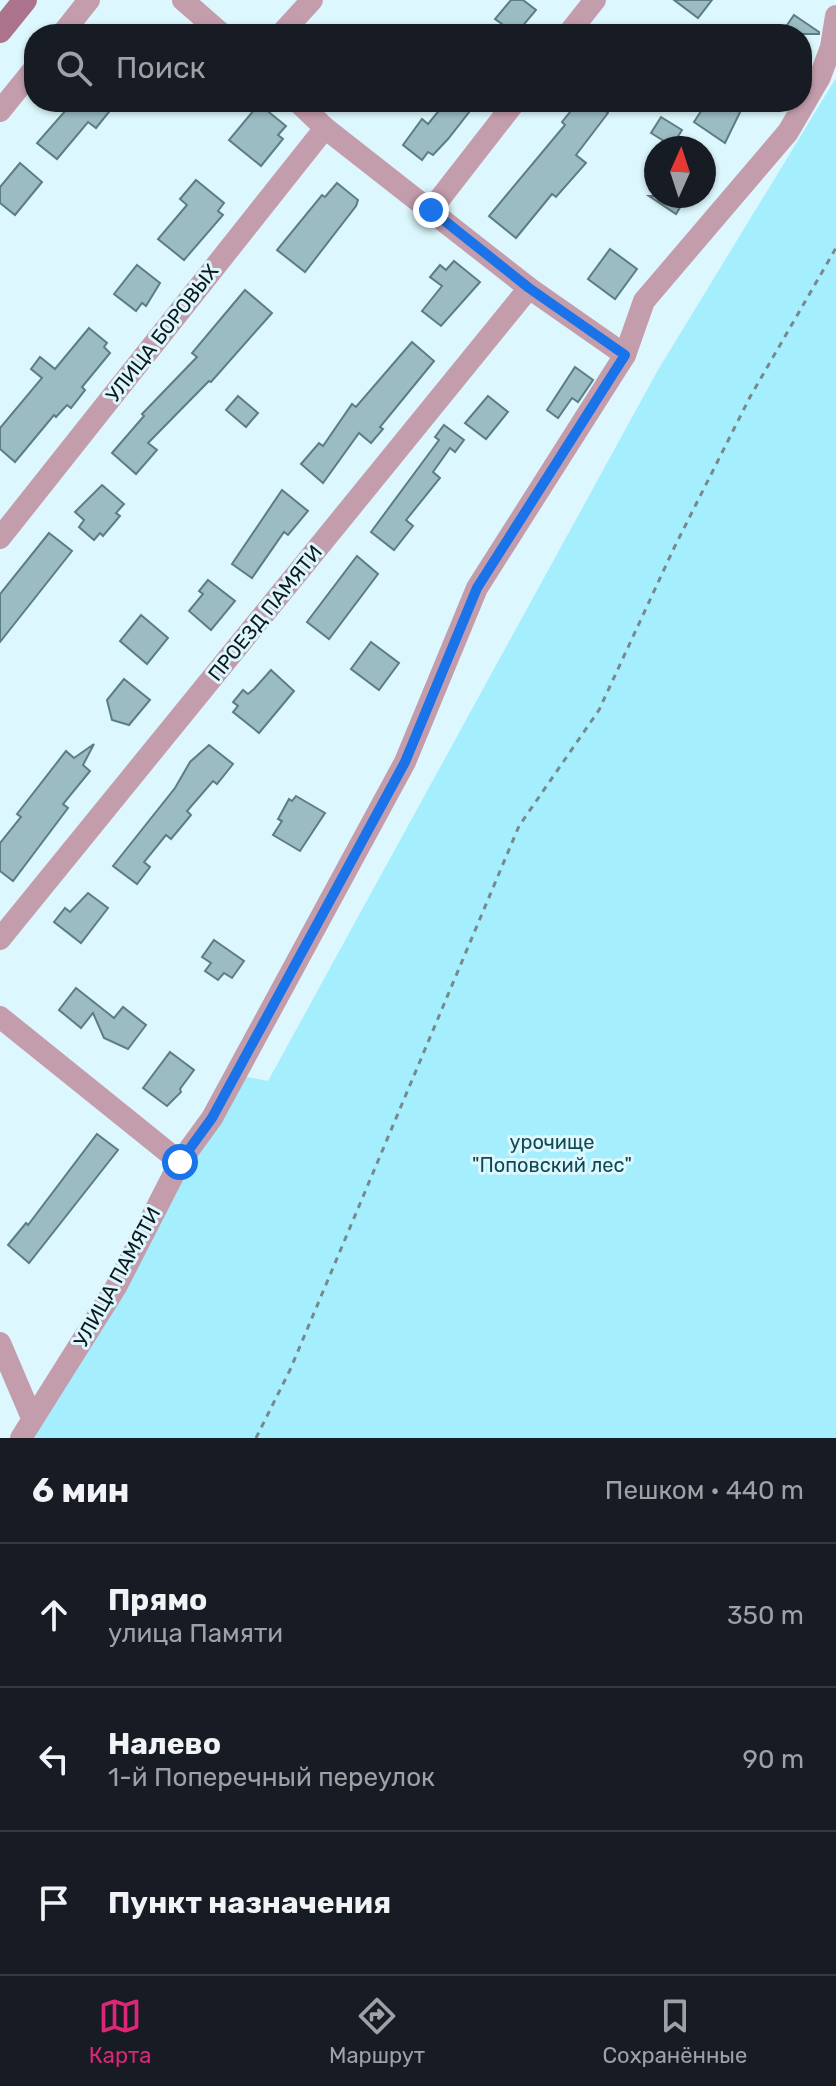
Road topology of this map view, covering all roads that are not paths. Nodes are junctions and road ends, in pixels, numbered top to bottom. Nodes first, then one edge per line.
1 (25, 0) edge
2 (89, 0) edge
3 (183, 0) edge
4 (312, 0) edge
5 (595, 0) edge
6 (824, 0) edge
7 (836, 7) edge
8 (836, 16) edge
9 (70, 24) edge
10 (211, 24) edge
11 (290, 24) edge
12 (576, 24) edge
13 (0, 31) edge
14 (24, 81) edge
15 (812, 91) edge
16 (0, 111) edge
17 (308, 112) edge
18 (507, 112) edge
19 (800, 112) edge
20 (325, 128) junction
21 (431, 210) junction
22 (529, 288) junction
23 (625, 355) junction
24 (0, 538) edge
25 (0, 939) edge
26 (0, 1017) edge
27 (180, 1162) junction
28 (0, 1343) edge
29 (26, 1428) edge

1 - 13 main road
2 - 9 street
3 - 10 street
4 - 11 street
5 - 12 street
6 - 7 street
8 - 15 street, УЛИЦА ПАМЯТИ
14 - 16 street
17 - 20 street
18 - 21 street
19 - 23 street, УЛИЦА ПАМЯТИ
20 - 21 street
20 - 24 street, УЛИЦА БОРОВЫХ
21 - 22 street
22 - 23 street
22 - 25 street, ПРОЕЗД ПАМЯТИ
23 - 27 street, УЛИЦА ПАМЯТИ
26 - 27 street
27 - 29 street, УЛИЦА ПАМЯТИ
28 - 29 street

